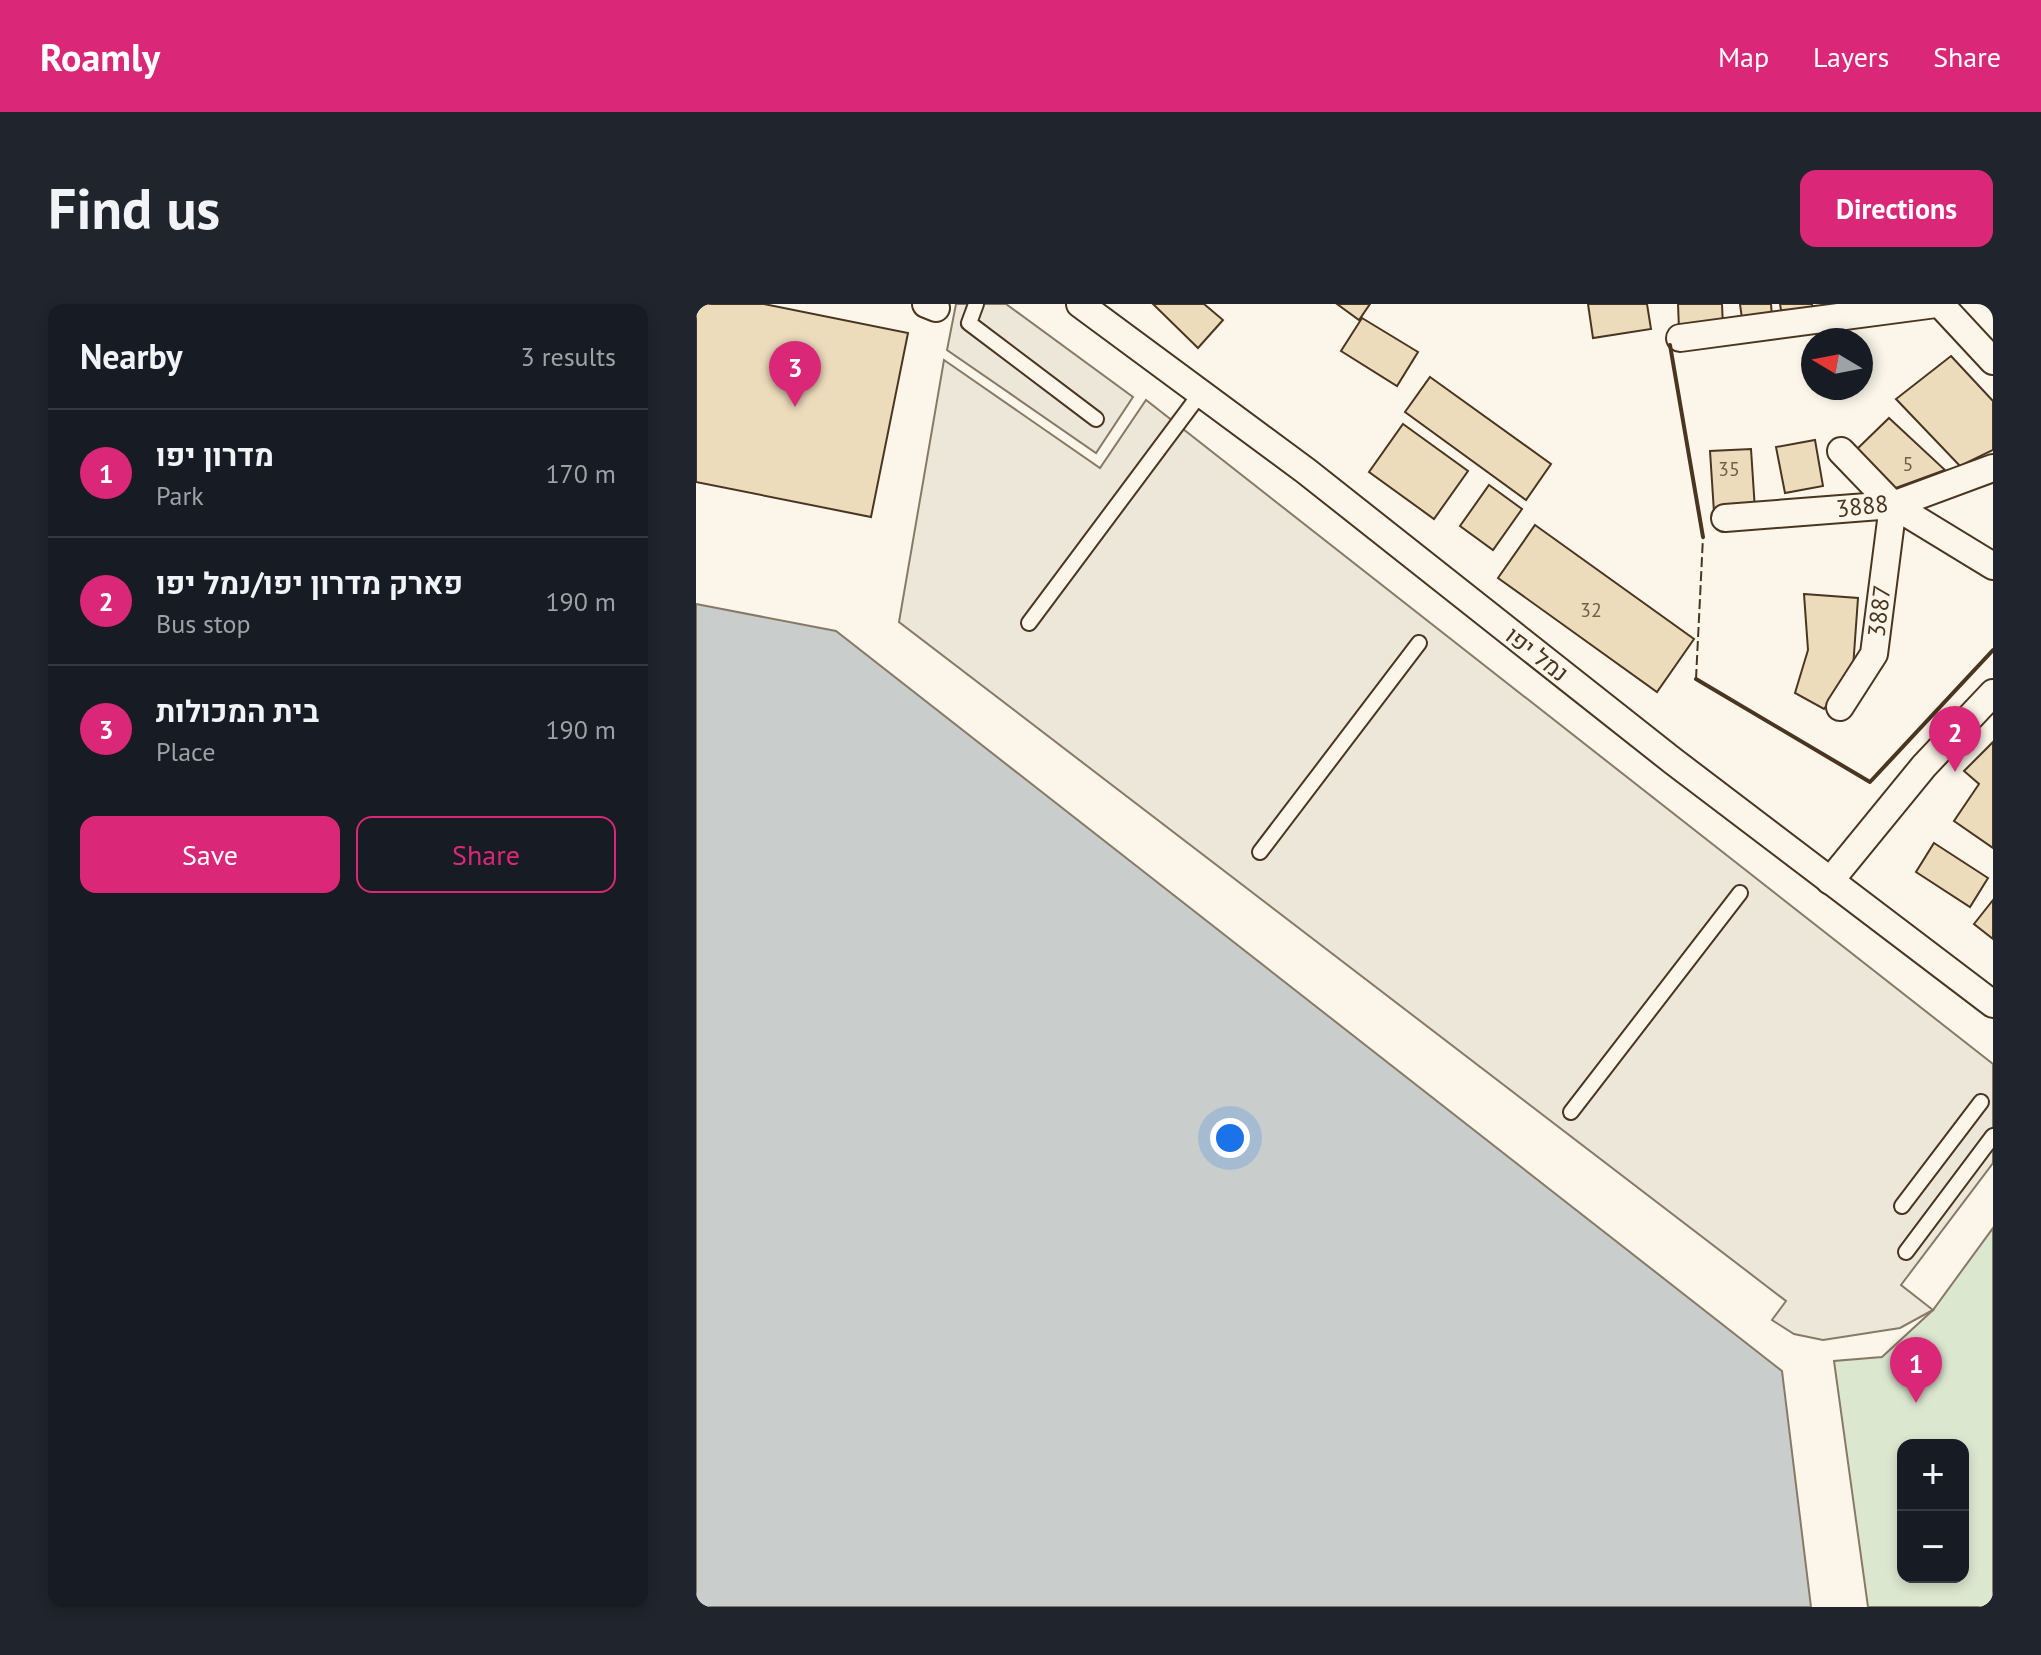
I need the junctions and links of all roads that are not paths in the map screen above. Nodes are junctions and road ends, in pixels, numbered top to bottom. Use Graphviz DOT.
graph roads {
  1 [pos="976,304"];
  2 [pos="1080,304"];
  3 [pos="1938,304"];
  4 [pos="1680,338"];
  5 [pos="1993,361"];
  6 [pos="1200,394"];
  7 [pos="1096,419"];
  8 [pos="1841,451"];
  9 [pos="1993,468"];
  10 [pos="1893,505"];
  11 [pos="1725,518"];
  12 [pos="1993,566"];
  13 [pos="1029,623"];
  14 [pos="1419,643"];
  15 [pos="1993,693"];
  16 [pos="1840,707"];
  17 [pos="1260,852"];
  18 [pos="1830,881"];
  19 [pos="1740,893"];
  20 [pos="1993,1004"];
  21 [pos="1981,1102"];
  22 [pos="1571,1112"];
  23 [pos="1993,1136"];
  24 [pos="1902,1206"];
  25 [pos="1906,1252"];
  1 -- 7 [label="lane"];
  2 -- 6 [label="street, נמל יפו"];
  3 -- 4 [label="street"];
  3 -- 5 [label="street"];
  6 -- 13 [label="lane"];
  6 -- 18 [label="street, נמל יפו"];
  8 -- 10 [label="street"];
  9 -- 10 [label="street, 3888"];
  10 -- 11 [label="street, 3888"];
  10 -- 12 [label="street"];
  10 -- 16 [label="street, 3887"];
  14 -- 17 [label="lane"];
  15 -- 18 [label="street"];
  18 -- 20 [label="street, נמל יפו"];
  19 -- 22 [label="lane"];
  21 -- 24 [label="lane"];
  23 -- 25 [label="lane"];
}
